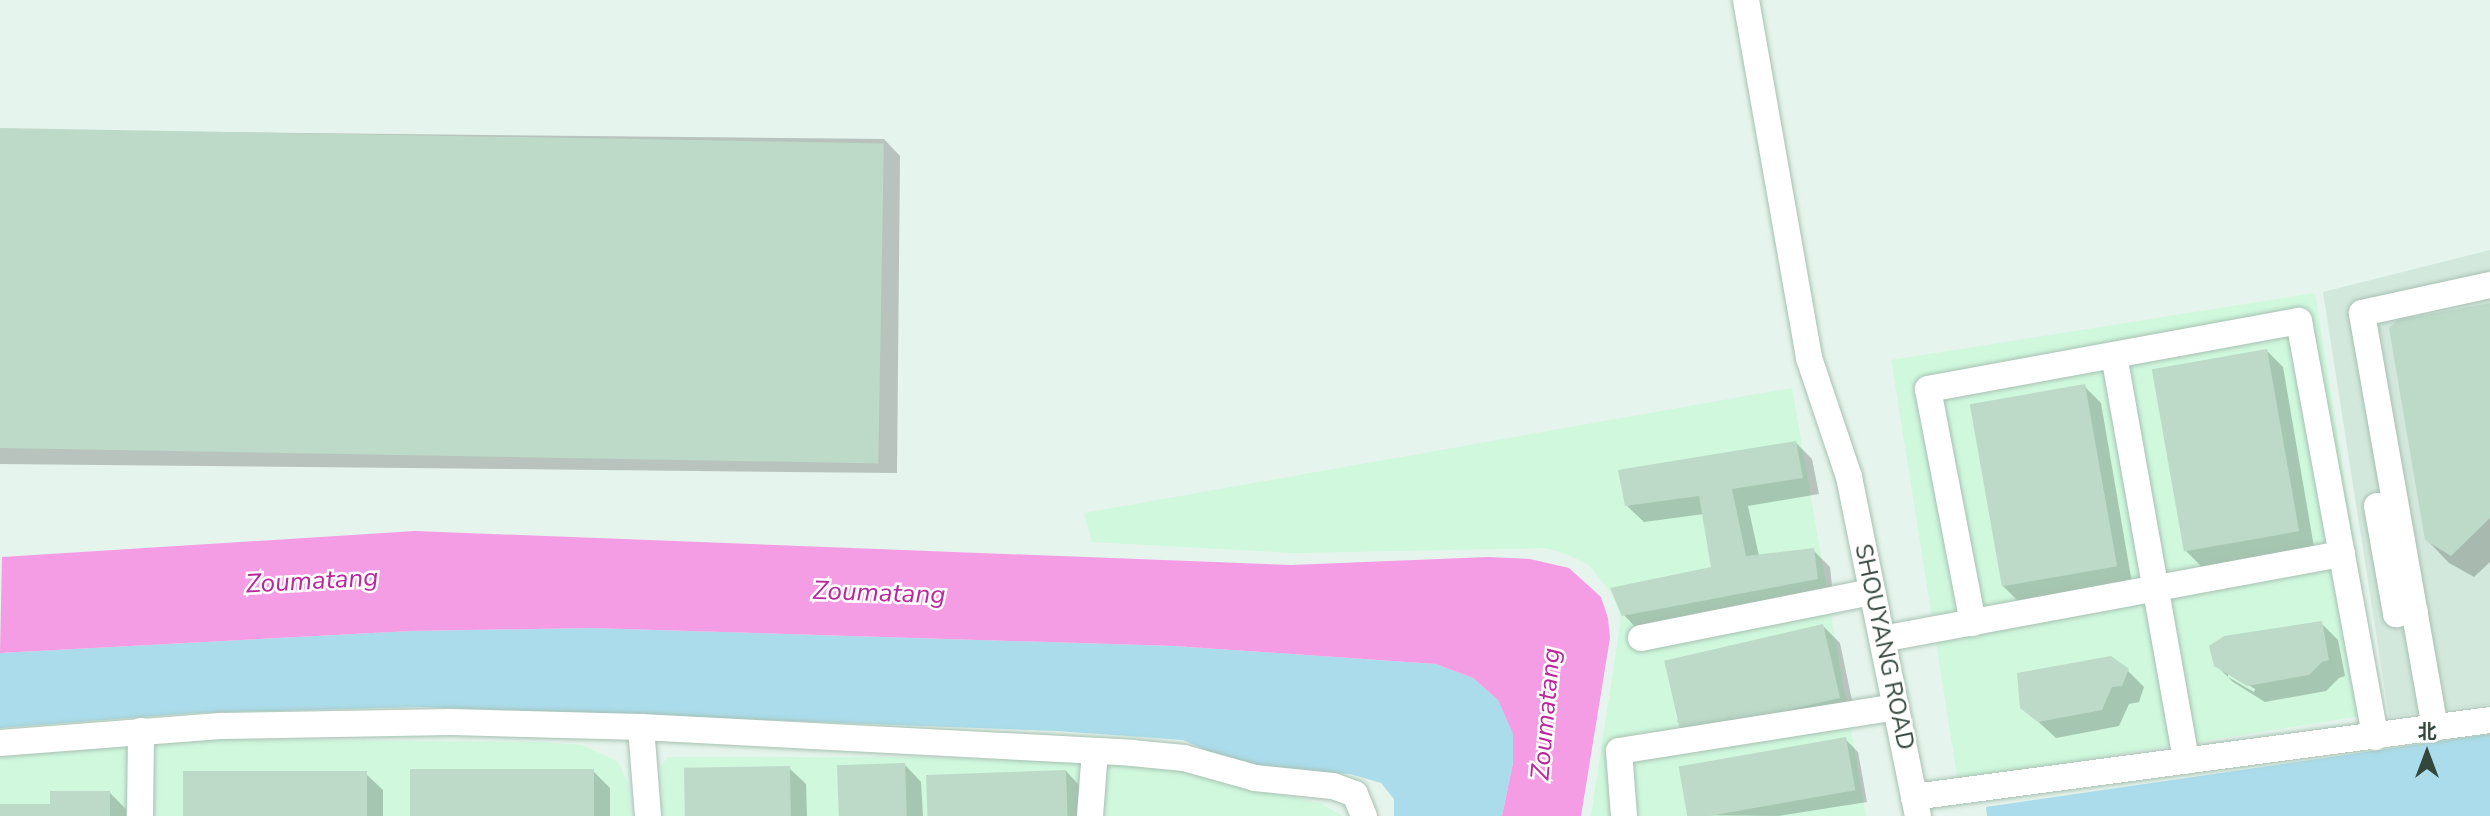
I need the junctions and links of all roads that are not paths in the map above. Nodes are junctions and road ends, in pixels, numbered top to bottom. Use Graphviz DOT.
graph roads {
  1 [pos="1746,0"];
  2 [pos="2490,285"];
  3 [pos="2114,355"];
  4 [pos="2377,506"];
  5 [pos="2342,554"];
  6 [pos="2156,589"];
  7 [pos="1872,592"];
  8 [pos="2415,611"];
  9 [pos="1973,623"];
  10 [pos="1641,638"];
  11 [pos="1882,639"];
  12 [pos="1896,707"];
  13 [pos="2490,720"];
  14 [pos="641,727"];
  15 [pos="2435,728"];
  16 [pos="141,731"];
  17 [pos="2375,737"];
  18 [pos="0,743"];
  19 [pos="1095,751"];
  20 [pos="2186,761"];
  21 [pos="1916,806"];
  22 [pos="140,816"];
  23 [pos="648,816"];
  24 [pos="1090,816"];
  25 [pos="1364,816"];
  26 [pos="1624,816"];
  1 -- 7 [label="street, SHOUYANG ROAD"];
  2 -- 8 [label="street"];
  3 -- 5 [label="street"];
  3 -- 6 [label="street"];
  3 -- 9 [label="street"];
  4 -- 8 [label="street"];
  5 -- 6 [label="street"];
  5 -- 17 [label="street"];
  6 -- 9 [label="street"];
  6 -- 20 [label="street"];
  7 -- 10 [label="street"];
  7 -- 11 [label="street, SHOUYANG ROAD"];
  8 -- 15 [label="street"];
  9 -- 11 [label="street"];
  11 -- 12 [label="street, SHOUYANG ROAD"];
  12 -- 21 [label="street, SHOUYANG ROAD"];
  12 -- 26 [label="street"];
  13 -- 15 [label="street"];
  14 -- 16 [label="street"];
  14 -- 19 [label="street"];
  14 -- 23 [label="street"];
  15 -- 17 [label="street"];
  16 -- 18 [label="street"];
  16 -- 22 [label="street"];
  17 -- 20 [label="street"];
  19 -- 24 [label="street"];
  19 -- 25 [label="street"];
  20 -- 21 [label="street"];
}
